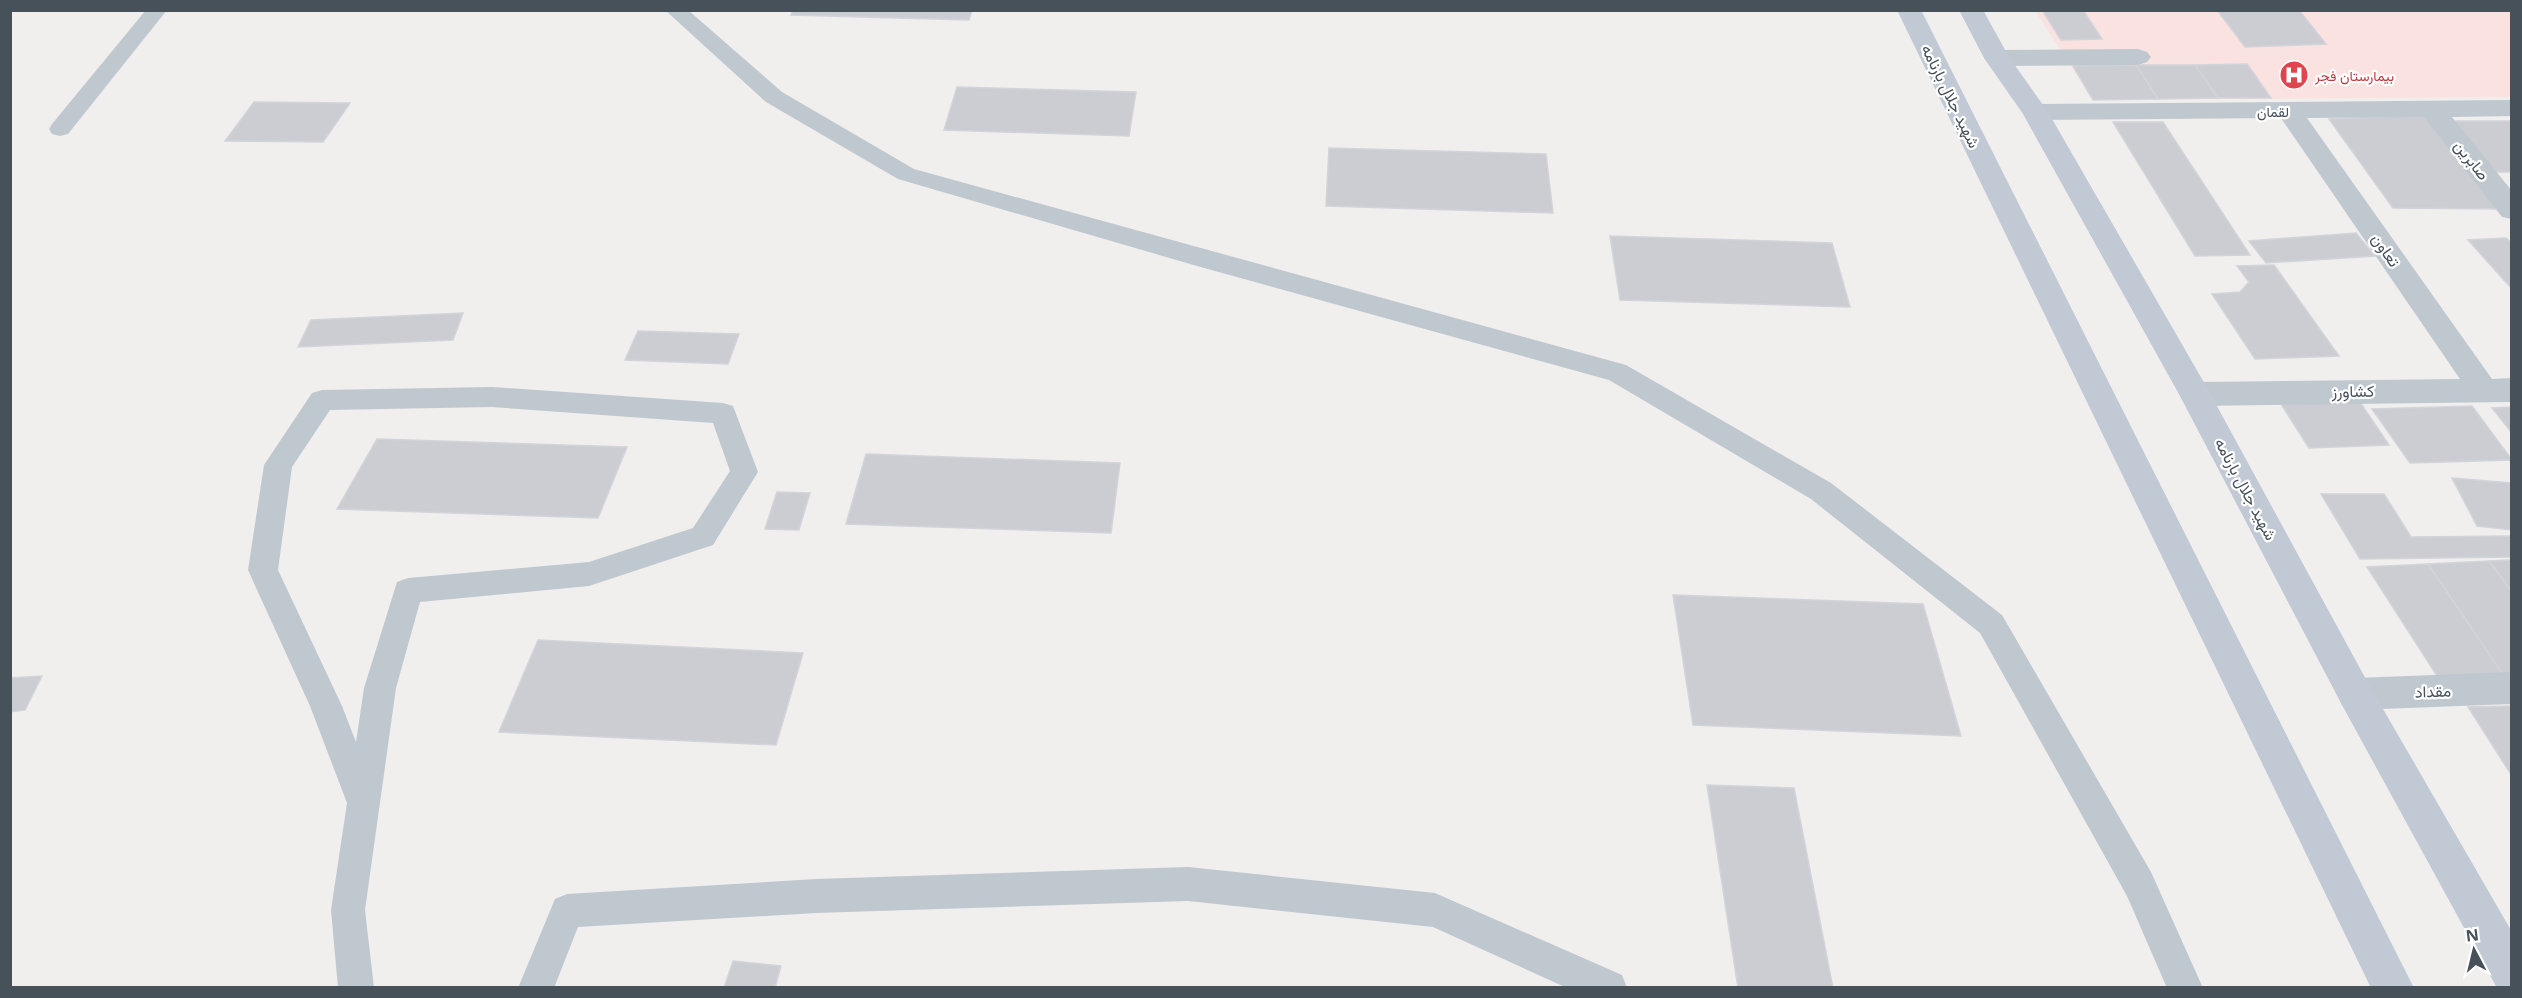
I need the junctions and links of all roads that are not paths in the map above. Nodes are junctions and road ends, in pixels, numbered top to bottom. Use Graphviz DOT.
graph roads {
  1 [pos="157,10"];
  2 [pos="675,10"];
  3 [pos="1909,10"];
  4 [pos="1971,10"];
  5 [pos="2138,57"];
  6 [pos="1997,58"];
  7 [pos="2511,108"];
  8 [pos="2432,109"];
  9 [pos="2289,111"];
  10 [pos="2035,112"];
  11 [pos="60,129"];
  12 [pos="2511,210"];
  13 [pos="2497,390"];
  14 [pos="2195,394"];
  15 [pos="2511,688"];
  16 [pos="2355,694"];
  17 [pos="363,802"];
  18 [pos="2511,973"];
  19 [pos="356,987"];
  20 [pos="536,987"];
  21 [pos="1609,987"];
  22 [pos="2185,987"];
  23 [pos="2393,987"];
  1 -- 11 [label="lane"];
  2 -- 22 [label="lane"];
  3 -- 23 [label="street, شهید جلال بارنامه"];
  4 -- 6 [label="street, شهید جلال بارنامه"];
  5 -- 6 [label="street"];
  6 -- 10 [label="street, شهید جلال بارنامه"];
  7 -- 8 [label="street, لقمان"];
  8 -- 9 [label="street, لقمان"];
  8 -- 12 [label="street, صابرین"];
  9 -- 10 [label="street, لقمان"];
  9 -- 13 [label="street, تعاون"];
  10 -- 14 [label="street, شهید جلال بارنامه"];
  13 -- 14 [label="street, کشاورز"];
  14 -- 16 [label="street, شهید جلال بارنامه"];
  15 -- 16 [label="street, مقداد"];
  16 -- 18 [label="street, شهید جلال بارنامه"];
  17 -- 17 [label="lane"];
  17 -- 19 [label="lane"];
  20 -- 21 [label="lane"];
}
